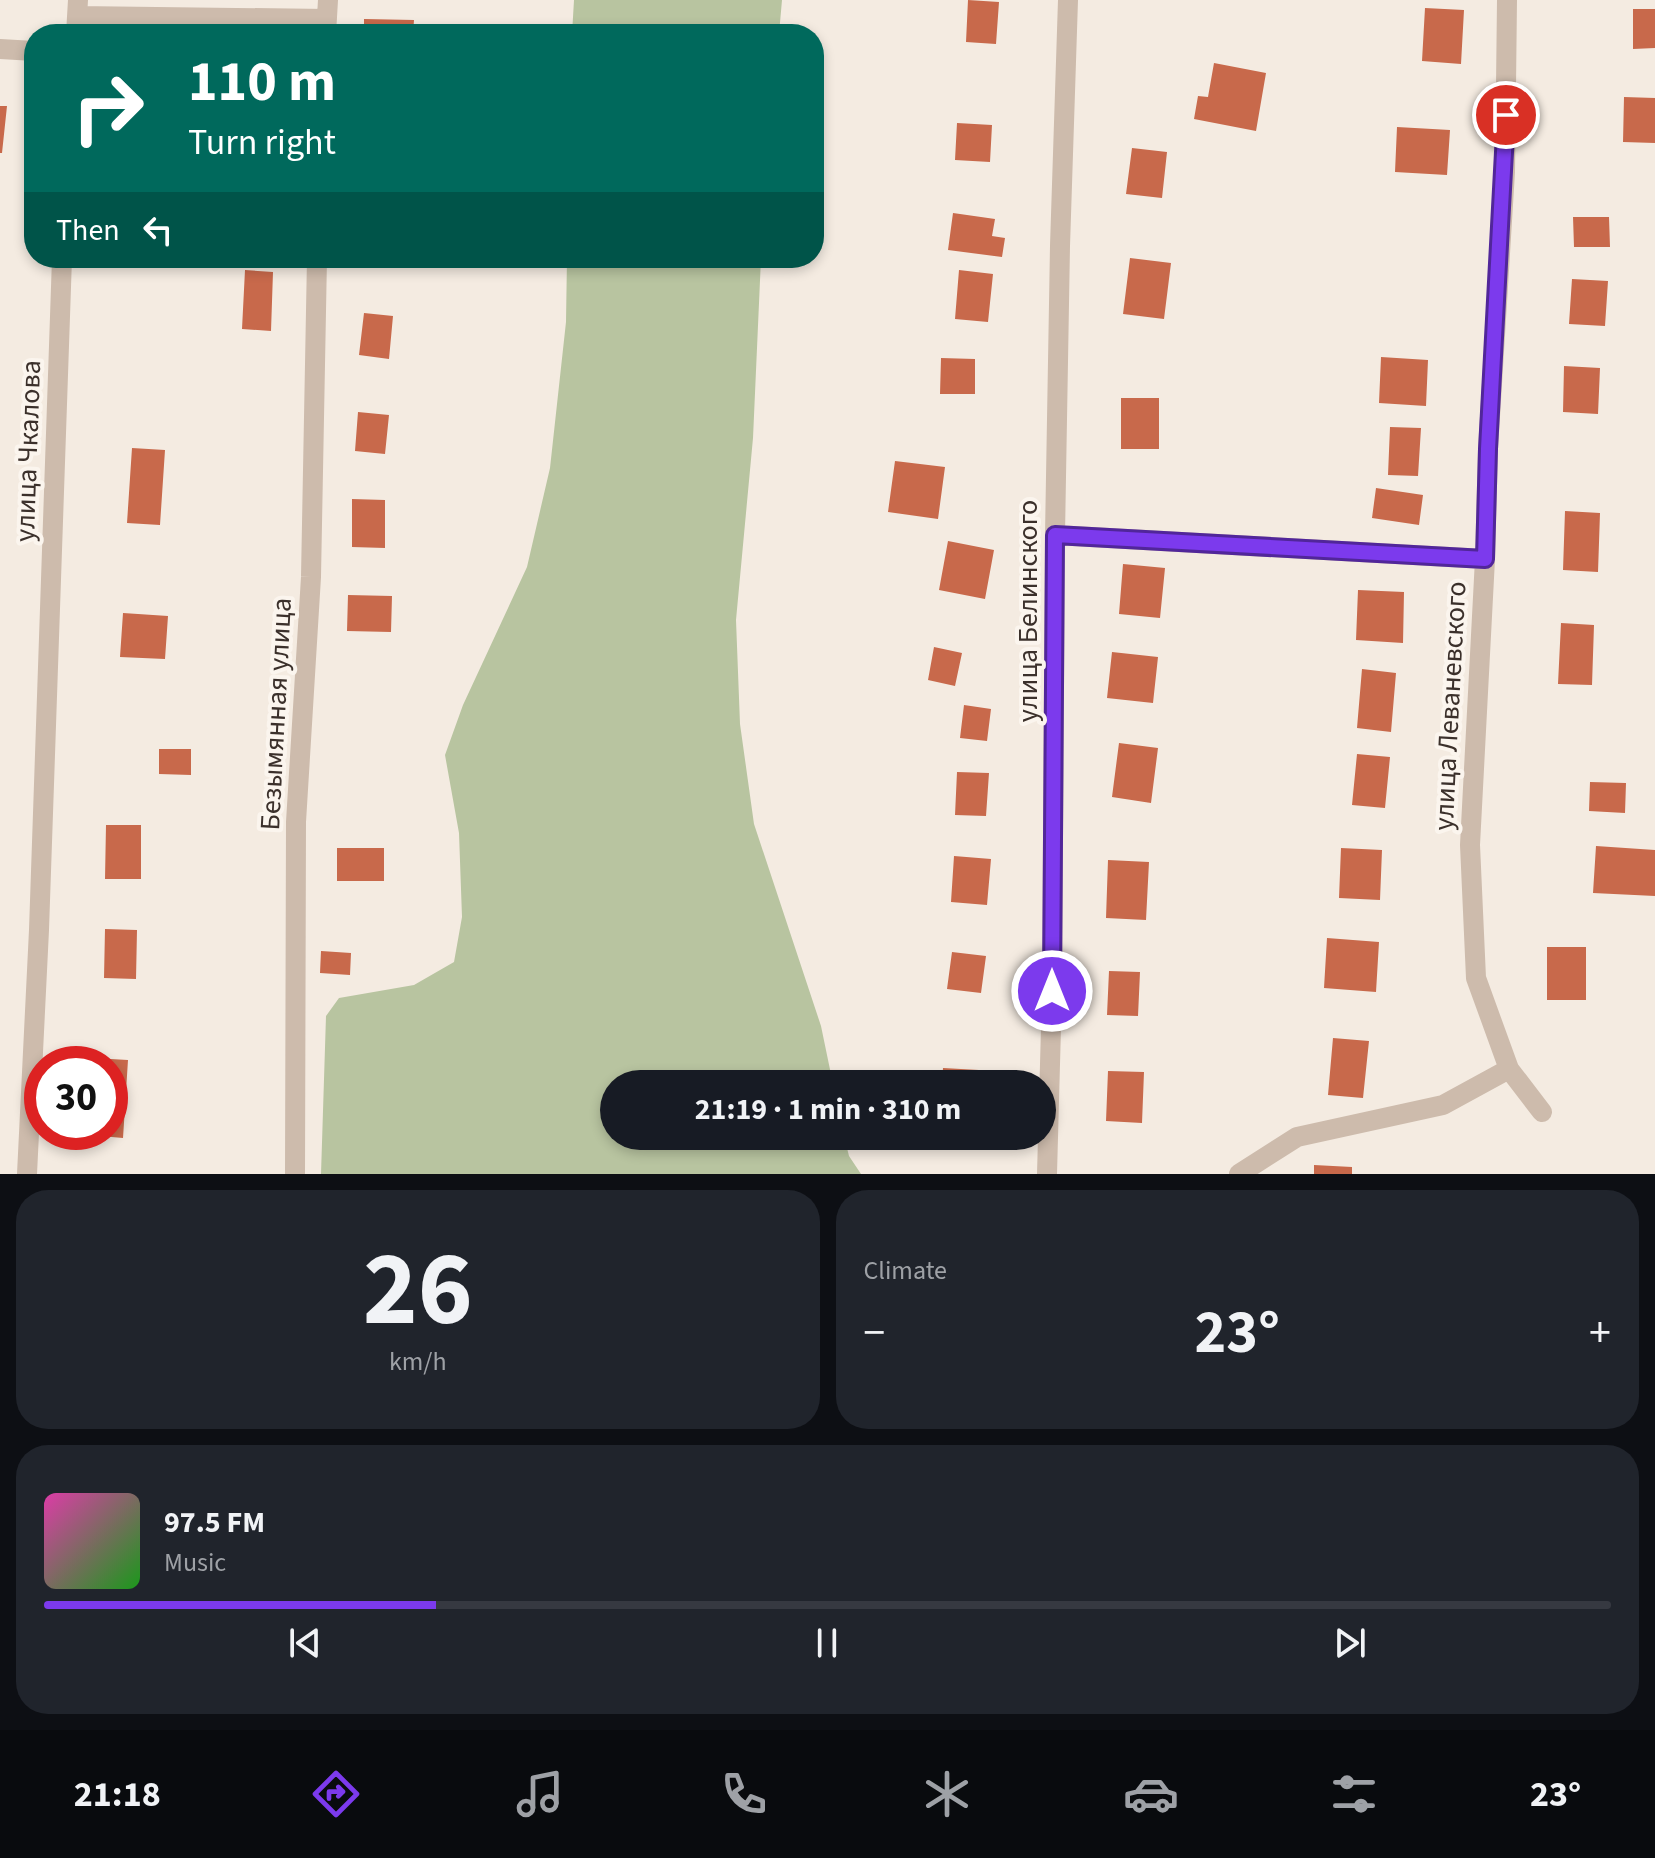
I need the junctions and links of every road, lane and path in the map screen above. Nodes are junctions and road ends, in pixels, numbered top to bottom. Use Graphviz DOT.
graph roads {
  1 [pos="1068,0"];
  2 [pos="1507,0"];
  3 [pos="77,17"];
  4 [pos="327,18"];
  5 [pos="0,49"];
  6 [pos="24,50"];
  7 [pos="62,268"];
  8 [pos="317,268"];
  9 [pos="1055,535"];
  10 [pos="1485,559"];
  11 [pos="1509,1069"];
  12 [pos="1542,1112"];
  13 [pos="27,1174"];
  14 [pos="295,1174"];
  15 [pos="1047,1174"];
  16 [pos="1239,1174"];
  1 -- 9 [label="street, улица Белинского"];
  2 -- 10 [label="street, улица Леваневского"];
  3 -- 4 [label="street"];
  5 -- 6 [label="street"];
  7 -- 13 [label="street, улица Чкалова"];
  8 -- 14 [label="street, Безымянная улица"];
  9 -- 10 [label="street"];
  9 -- 15 [label="street, улица Белинского"];
  10 -- 11 [label="street, улица Леваневского"];
  11 -- 12 [label="street, улица Леваневского"];
  11 -- 16 [label="street"];
}
